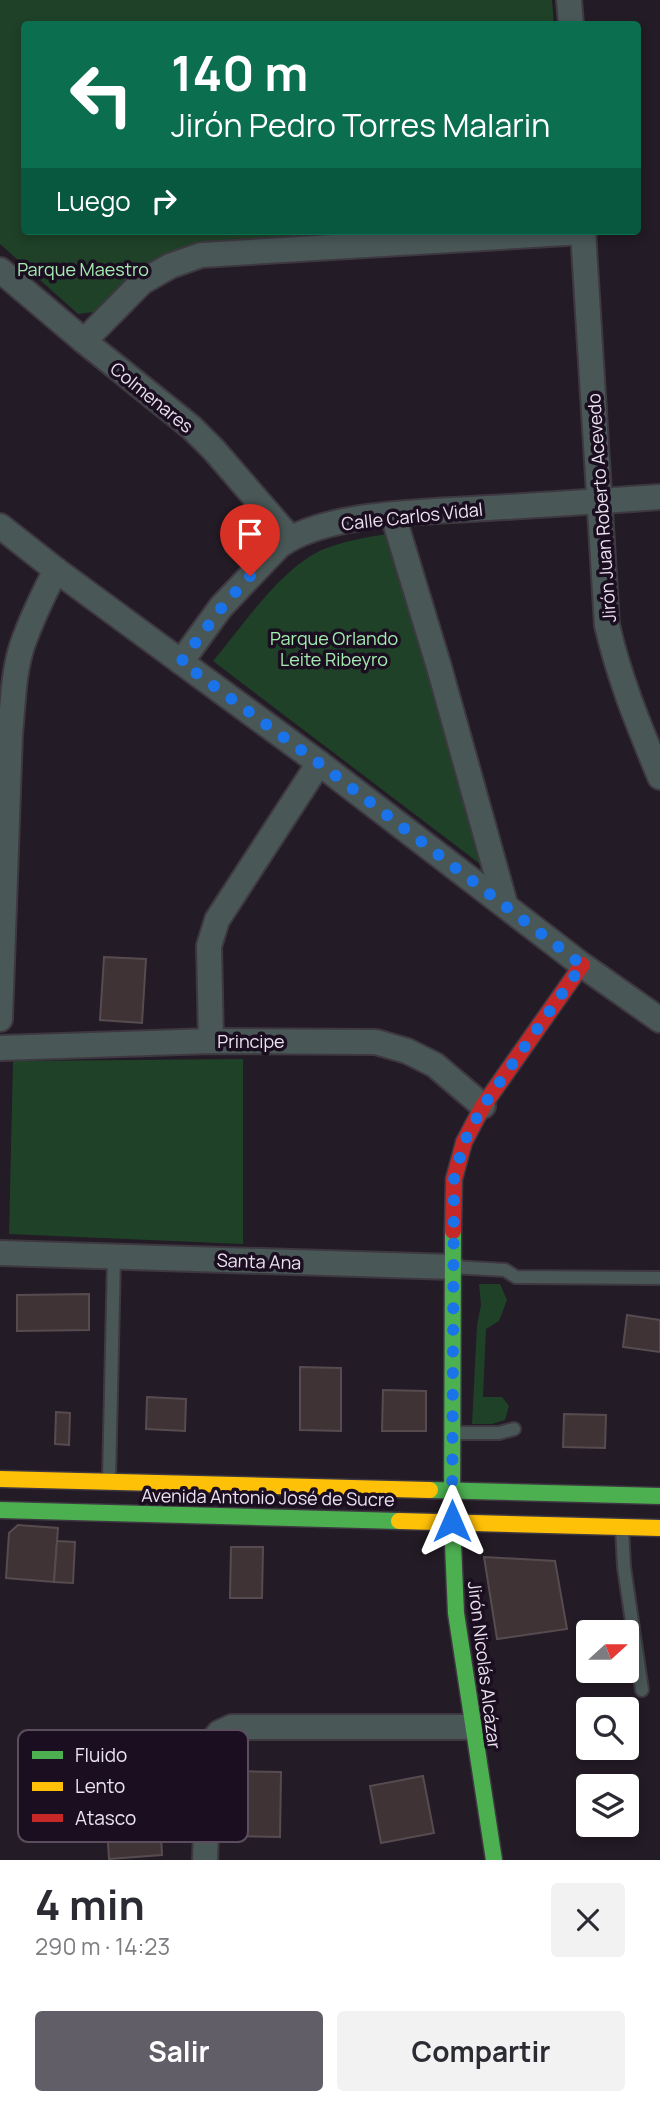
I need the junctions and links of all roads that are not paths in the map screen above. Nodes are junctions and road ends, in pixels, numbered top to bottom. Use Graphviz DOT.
graph roads {
  1 [pos="569,0"];
  2 [pos="571,21"];
  3 [pos="534,235"];
  4 [pos="584,235"];
  5 [pos="0,270"];
  6 [pos="84,341"];
  7 [pos="660,497"];
  8 [pos="601,501"];
  9 [pos="393,515"];
  10 [pos="0,526"];
  11 [pos="290,538"];
  12 [pos="56,570"];
  13 [pos="181,662"];
  14 [pos="319,763"];
  15 [pos="660,776"];
  16 [pos="505,904"];
  17 [pos="582,965"];
  18 [pos="0,1019"];
  19 [pos="660,1020"];
  20 [pos="211,1041"];
  21 [pos="0,1048"];
  22 [pos="483,1106"];
  23 [pos="0,1253"];
  24 [pos="114,1257"];
  25 [pos="452,1267"];
  26 [pos="660,1278"];
  27 [pos="514,1429"];
  28 [pos="452,1434"];
  29 [pos="0,1479"];
  30 [pos="110,1482"];
  31 [pos="452,1490"];
  32 [pos="660,1496"];
  33 [pos="0,1510"];
  34 [pos="452,1521"];
  35 [pos="622,1528"];
  36 [pos="660,1528"];
  37 [pos="642,1690"];
  38 [pos="472,1727"];
  39 [pos="226,1730"];
  40 [pos="206,1842"];
  41 [pos="205,1860"];
  42 [pos="494,1860"];
  1 -- 2 [label="street"];
  3 -- 6 [label="street"];
  4 -- 8 [label="street, Jirón Juan Roberto Acevedo"];
  5 -- 6 [label="street, Colmenares"];
  6 -- 11 [label="street, Colmenares"];
  7 -- 8 [label="street, Calle Carlos Vidal"];
  8 -- 9 [label="street, Calle Carlos Vidal"];
  8 -- 15 [label="street, Jirón Juan Roberto Acevedo"];
  9 -- 11 [label="street, Calle Carlos Vidal"];
  9 -- 16 [label="street"];
  10 -- 12 [label="street"];
  11 -- 13 [label="street, Calle Carlos Vidal"];
  12 -- 13 [label="street"];
  12 -- 18 [label="street"];
  13 -- 14 [label="street"];
  14 -- 16 [label="street"];
  14 -- 20 [label="street"];
  16 -- 17 [label="street"];
  17 -- 19 [label="street"];
  17 -- 22 [label="main road, Jirón Nicolás Alcázar"];
  20 -- 21 [label="street, Principe"];
  20 -- 22 [label="street, Principe"];
  22 -- 25 [label="main road, Jirón Nicolás Alcázar"];
  23 -- 24 [label="street, Santa Ana"];
  24 -- 25 [label="street, Santa Ana"];
  24 -- 30 [label="lane"];
  25 -- 26 [label="lane, Santa Ana"];
  25 -- 28 [label="main road, Jirón Nicolás Alcázar"];
  27 -- 28 [label="lane"];
  28 -- 31 [label="main road, Jirón Nicolás Alcázar"];
  29 -- 30 [label="main road, Avenida Antonio José de Sucre"];
  30 -- 31 [label="main road, Avenida Antonio José de Sucre"];
  31 -- 32 [label="main road, Avenida Antonio José de Sucre"];
  31 -- 34 [label="main road, Jirón Nicolás Alcázar"];
  33 -- 34 [label="main road, Avenida Antonio José de Sucre"];
  34 -- 35 [label="main road, Avenida Antonio José de Sucre"];
  34 -- 38 [label="main road, Jirón Nicolás Alcázar"];
  35 -- 36 [label="main road, Avenida Antonio José de Sucre"];
  35 -- 37 [label="lane"];
  38 -- 39 [label="street"];
  38 -- 42 [label="main road, Jirón Nicolás Alcázar"];
  40 -- 41 [label="street"];
}
